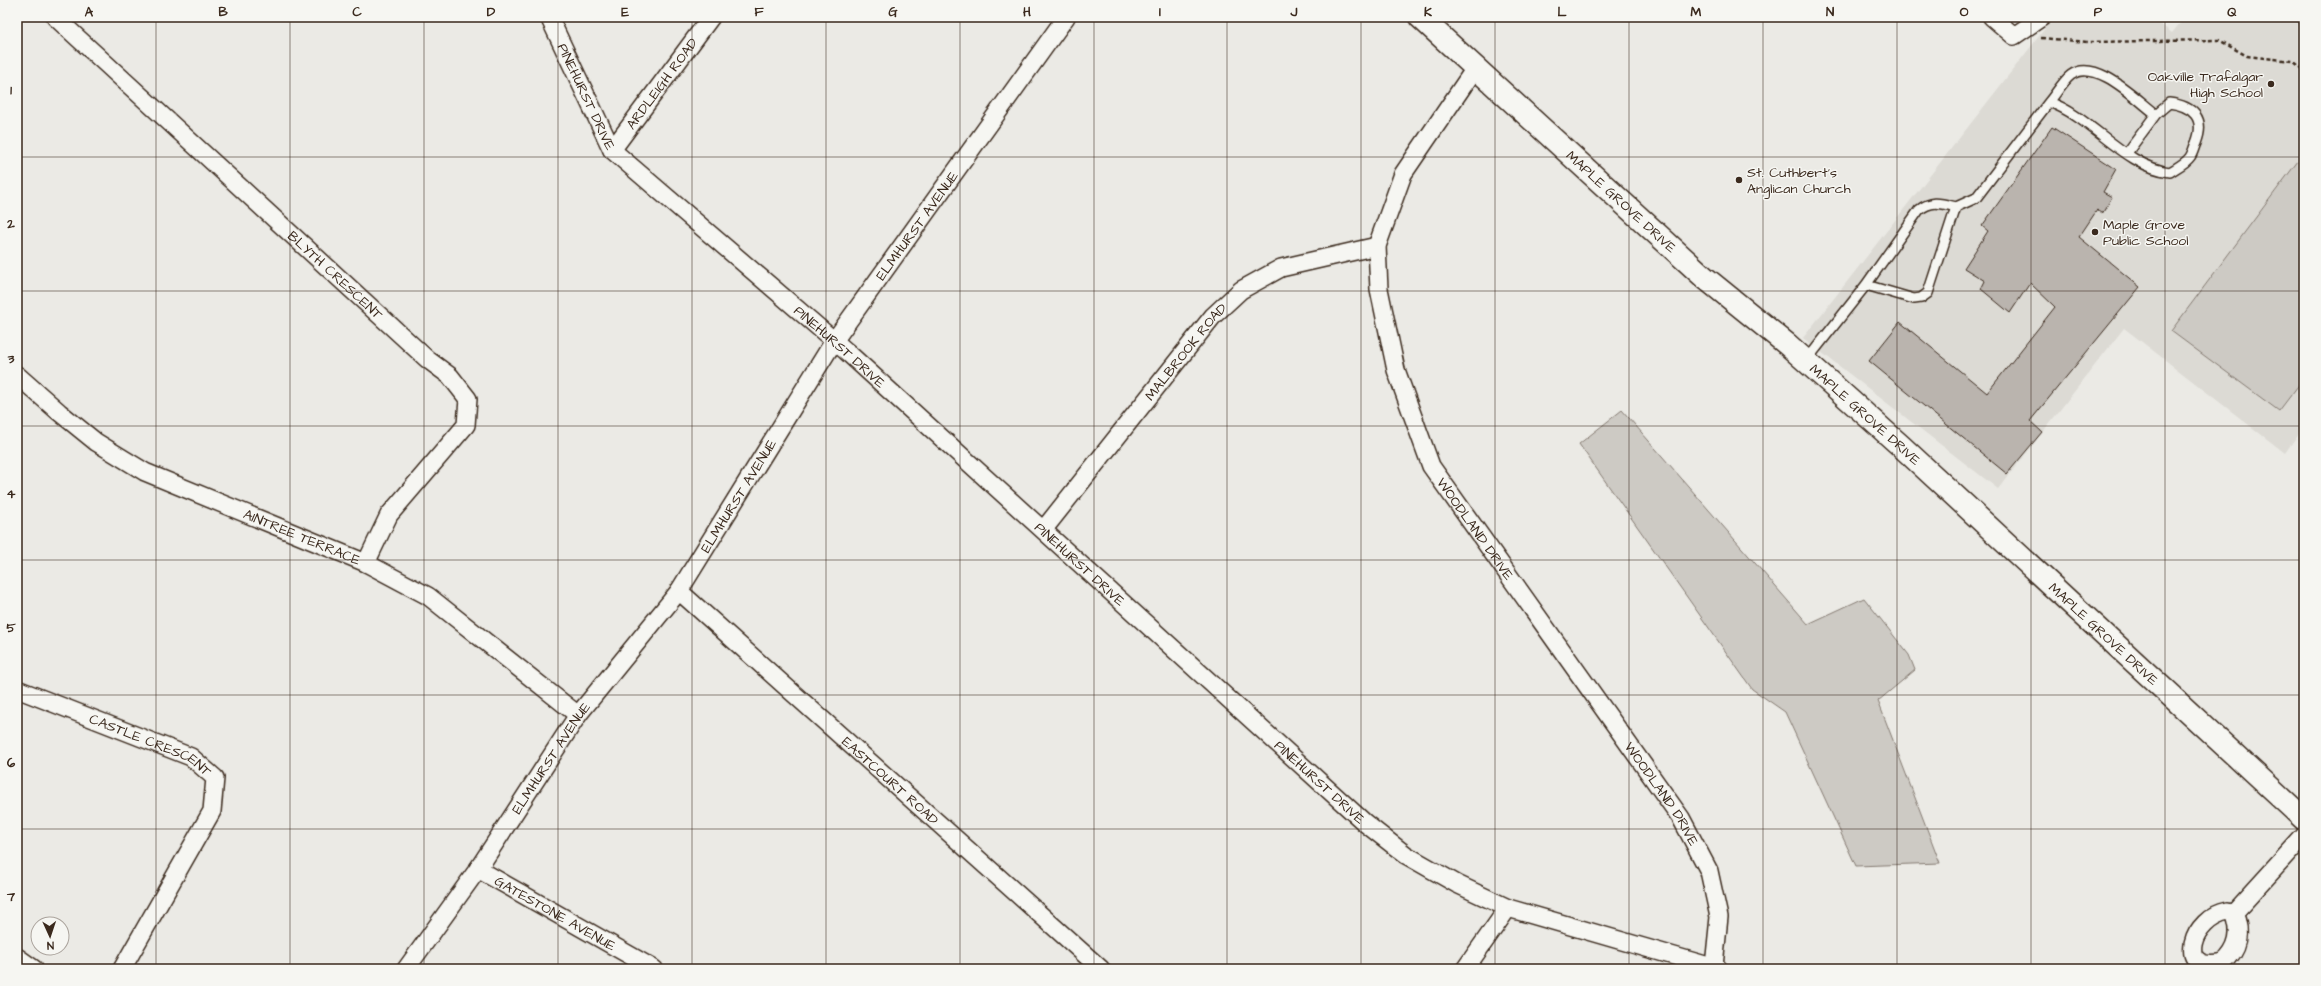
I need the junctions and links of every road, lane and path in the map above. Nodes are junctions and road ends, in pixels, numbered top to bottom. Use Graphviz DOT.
graph roads {
  1 [pos="56,17"];
  2 [pos="549,17"];
  3 [pos="711,17"];
  4 [pos="1066,17"];
  5 [pos="1420,17"];
  6 [pos="1992,17"];
  7 [pos="2042,17"];
  8 [pos="2014,36"];
  9 [pos="1476,67"];
  10 [pos="2304,70"];
  11 [pos="2049,102"];
  12 [pos="2156,114"];
  13 [pos="612,150"];
  14 [pos="2127,152"];
  15 [pos="1956,207"];
  16 [pos="1377,246"];
  17 [pos="1866,285"];
  18 [pos="834,341"];
  19 [pos="1806,361"];
  20 [pos="17,375"];
  21 [pos="1044,529"];
  22 [pos="366,563"];
  23 [pos="679,591"];
  24 [pos="17,689"];
  25 [pos="578,715"];
  26 [pos="2304,819"];
  27 [pos="2304,836"];
  28 [pos="478,868"];
  29 [pos="1508,908"];
  30 [pos="2234,913"];
  31 [pos="17,956"];
  32 [pos="1716,968"];
  33 [pos="34,969"];
  34 [pos="122,969"];
  35 [pos="406,969"];
  36 [pos="654,969"];
  37 [pos="1101,969"];
  38 [pos="1465,969"];
  1 -- 22 [label="street, BLYTH CRESCENT"];
  2 -- 13 [label="street, PINEHURST DRIVE"];
  3 -- 13 [label="street, ARDLEIGH ROAD"];
  4 -- 18 [label="street, ELMHURST AVENUE"];
  5 -- 9 [label="street, MAPLE GROVE DRIVE"];
  6 -- 8 [label="street"];
  7 -- 8 [label="street"];
  8 -- 10 [label="path"];
  9 -- 16 [label="street, WOODLAND DRIVE"];
  9 -- 19 [label="street, MAPLE GROVE DRIVE"];
  11 -- 12 [label="lane"];
  11 -- 14 [label="lane"];
  11 -- 15 [label="lane"];
  12 -- 14 [label="lane"];
  12 -- 14 [label="lane"];
  13 -- 18 [label="street, PINEHURST DRIVE"];
  15 -- 17 [label="lane"];
  15 -- 17 [label="lane"];
  16 -- 21 [label="street, MALBROOK ROAD"];
  16 -- 32 [label="street, WOODLAND DRIVE"];
  17 -- 19 [label="lane"];
  18 -- 21 [label="street, PINEHURST DRIVE"];
  18 -- 23 [label="street, ELMHURST AVENUE"];
  19 -- 26 [label="street, MAPLE GROVE DRIVE"];
  20 -- 22 [label="street, AINTREE TERRACE"];
  21 -- 29 [label="street, PINEHURST DRIVE"];
  22 -- 25 [label="street, AINTREE TERRACE"];
  23 -- 25 [label="street, ELMHURST AVENUE"];
  23 -- 37 [label="street, EASTCOURT ROAD"];
  24 -- 34 [label="street, CASTLE CRESCENT"];
  25 -- 28 [label="street, ELMHURST AVENUE"];
  27 -- 30 [label="street"];
  28 -- 35 [label="street, ELMHURST AVENUE"];
  28 -- 36 [label="street, GATESTONE AVENUE"];
  29 -- 32 [label="street, PINEHURST DRIVE"];
  29 -- 38 [label="street"];
  31 -- 33 [label="street"];
}
